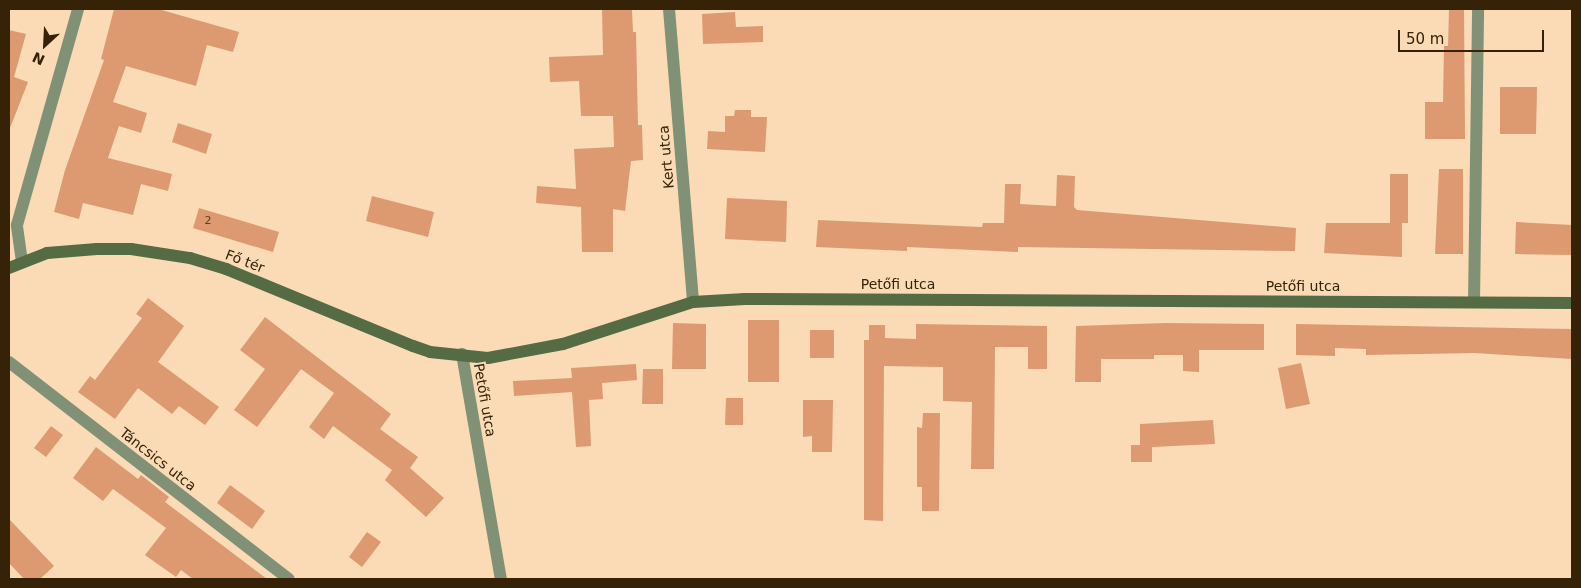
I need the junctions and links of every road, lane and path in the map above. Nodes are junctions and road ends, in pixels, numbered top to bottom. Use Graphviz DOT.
graph roads {
  1 [pos="78,9"];
  2 [pos="669,9"];
  3 [pos="1478,9"];
  4 [pos="22,262"];
  5 [pos="9,268"];
  6 [pos="693,302"];
  7 [pos="1474,302"];
  8 [pos="1572,303"];
  9 [pos="462,354"];
  10 [pos="9,362"];
  11 [pos="290,579"];
  12 [pos="501,579"];
  1 -- 4 [label="street"];
  2 -- 6 [label="street, Kert utca"];
  3 -- 7 [label="street"];
  4 -- 5 [label="main road, Fő tér"];
  4 -- 9 [label="main road, Fő tér"];
  6 -- 7 [label="main road, Petőfi utca"];
  6 -- 9 [label="main road, Petőfi utca"];
  7 -- 8 [label="main road, Petőfi utca"];
  9 -- 12 [label="street, Petőfi utca"];
  10 -- 11 [label="street, Táncsics utca"];
}
